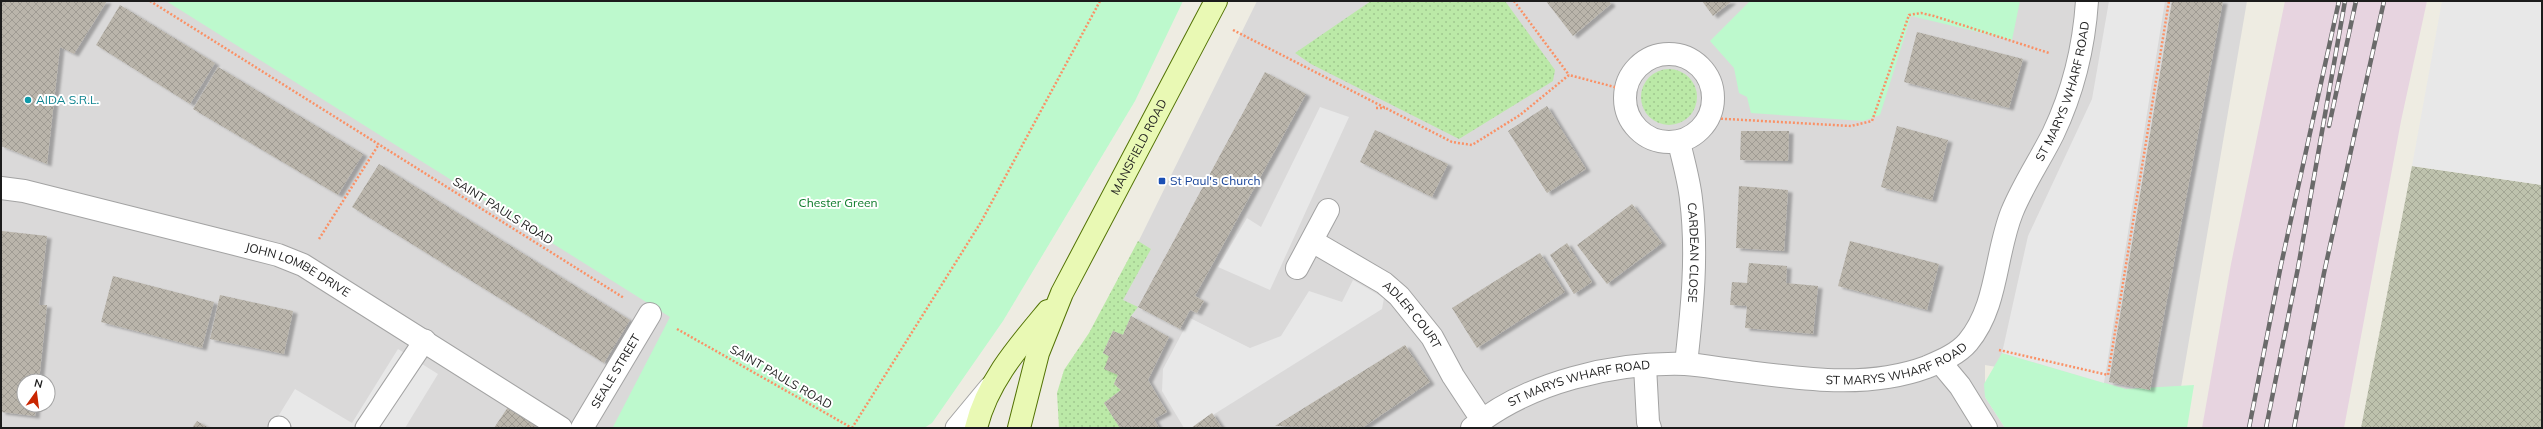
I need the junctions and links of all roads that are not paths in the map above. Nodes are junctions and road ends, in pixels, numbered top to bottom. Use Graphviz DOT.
graph roads {
  1 [pos="2087,1"];
  2 [pos="1212,9"];
  3 [pos="1679,142"];
  4 [pos="1,188"];
  5 [pos="1328,210"];
  6 [pos="1312,241"];
  7 [pos="1297,268"];
  8 [pos="1062,293"];
  9 [pos="650,314"];
  10 [pos="425,340"];
  11 [pos="1940,362"];
  12 [pos="1686,364"];
  13 [pos="1645,366"];
  14 [pos="994,383"];
  15 [pos="1477,424"];
  16 [pos="366,428"];
  17 [pos="561,428"];
  18 [pos="582,428"];
  19 [pos="956,428"];
  20 [pos="976,428"];
  21 [pos="1019,428"];
  22 [pos="1650,428"];
  23 [pos="1986,428"];
  1 -- 11 [label="street, ST MARYS WHARF ROAD"];
  2 -- 8 [label="street, MANSFIELD ROAD"];
  3 -- 3 [label="street"];
  3 -- 12 [label="street, CARDEAN CLOSE"];
  4 -- 10 [label="street, JOHN LOMBE DRIVE"];
  5 -- 6 [label="street"];
  6 -- 7 [label="street"];
  6 -- 15 [label="street, ADLER COURT"];
  8 -- 14 [label="street, MANSFIELD ROAD"];
  8 -- 21 [label="street, MANSFIELD ROAD"];
  9 -- 18 [label="street, SEALE STREET"];
  10 -- 16 [label="lane"];
  10 -- 17 [label="street, JOHN LOMBE DRIVE"];
  11 -- 12 [label="street, ST MARYS WHARF ROAD"];
  11 -- 23 [label="street"];
  12 -- 13 [label="street, ST MARYS WHARF ROAD"];
  13 -- 15 [label="street, ST MARYS WHARF ROAD"];
  13 -- 22 [label="street"];
  14 -- 19 [label="lane"];
  14 -- 20 [label="street, MANSFIELD ROAD"];
}
